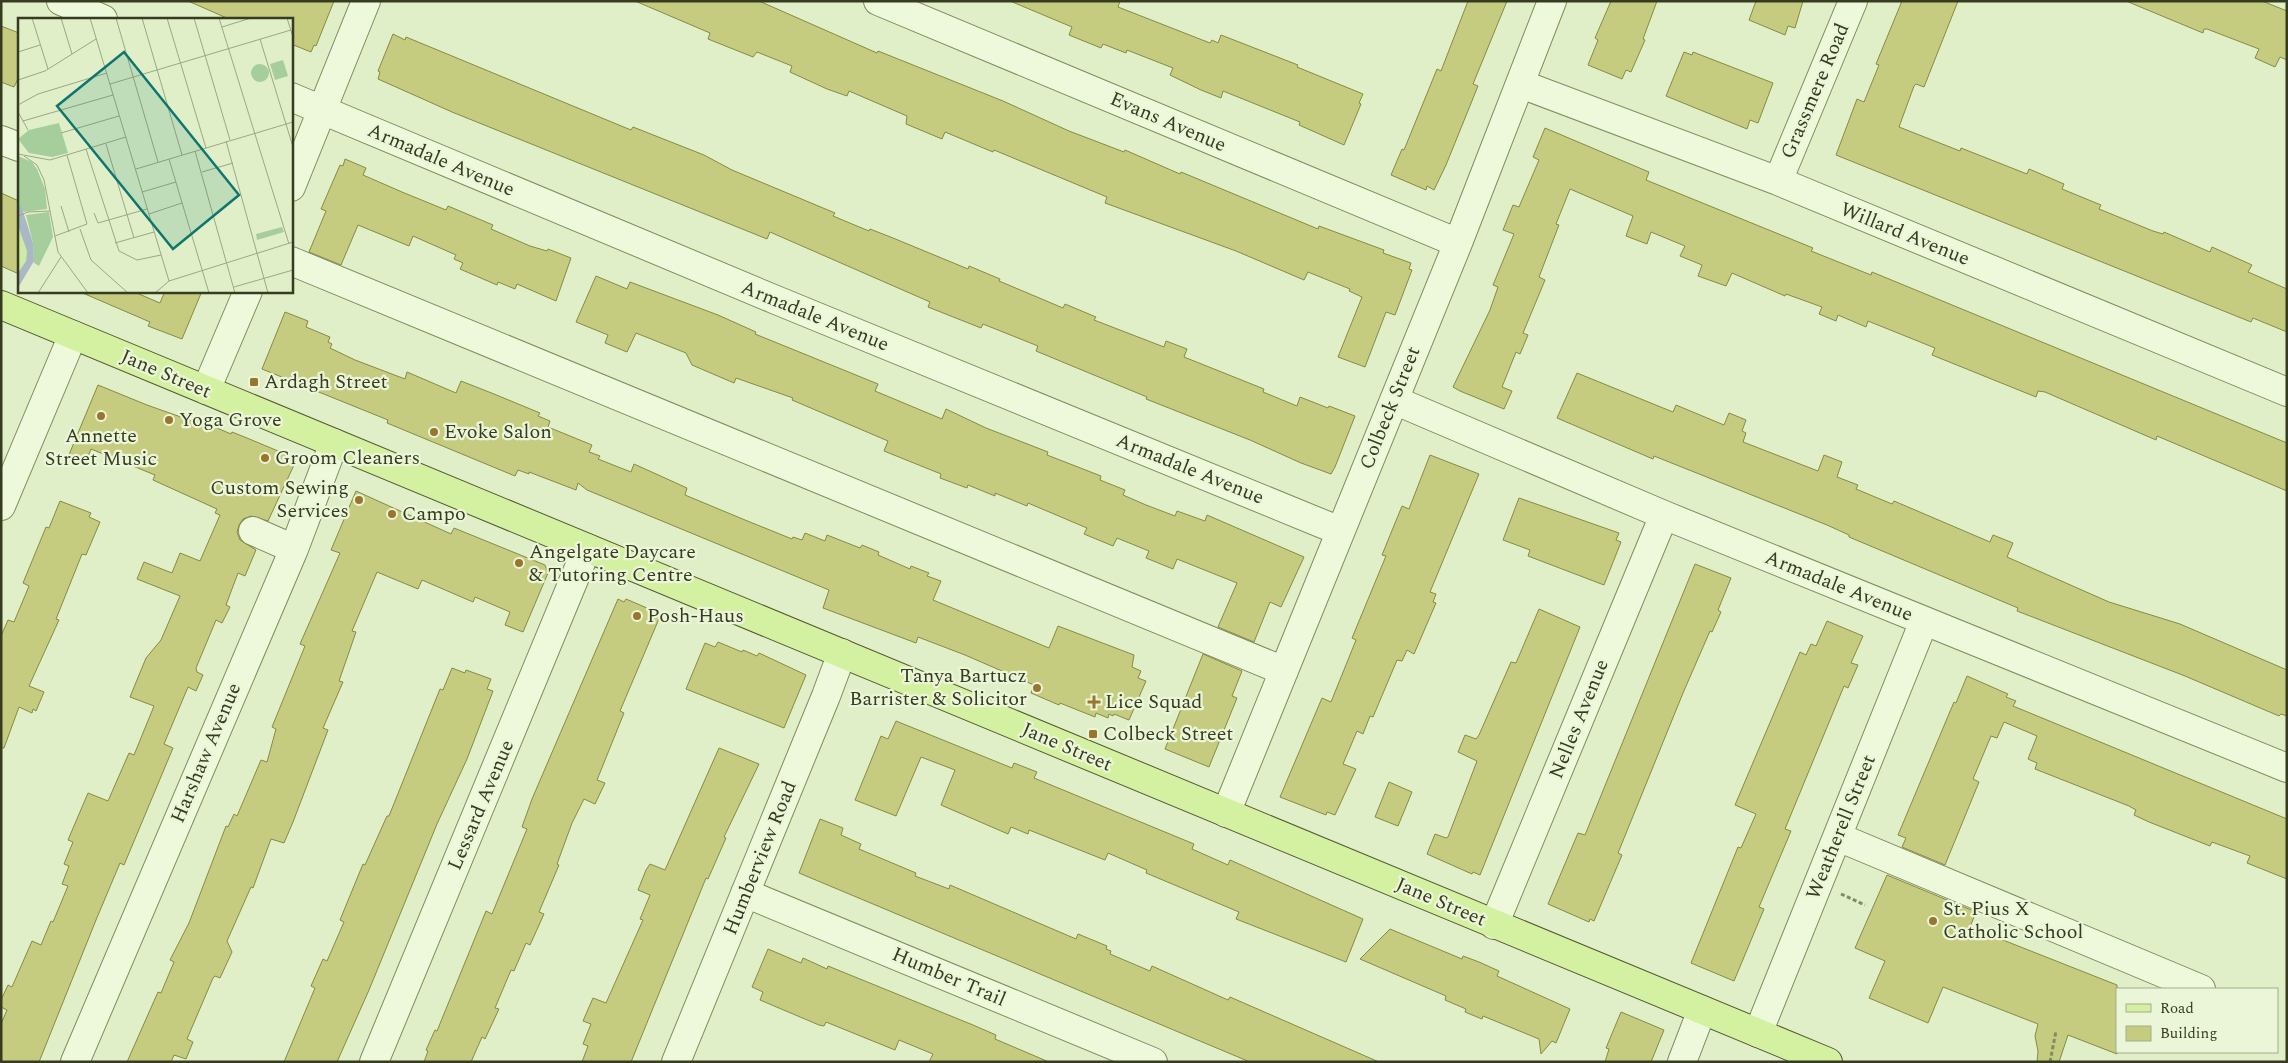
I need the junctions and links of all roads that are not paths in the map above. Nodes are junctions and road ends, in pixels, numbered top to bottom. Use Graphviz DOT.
graph roads {
  1 [pos="61,1"];
  2 [pos="366,1"];
  3 [pos="878,1"];
  4 [pos="1552,1"];
  5 [pos="1853,1"];
  6 [pos="101,18"];
  7 [pos="1521,84"];
  8 [pos="292,97"];
  9 [pos="322,111"];
  10 [pos="1,140"];
  11 [pos="18,147"];
  12 [pos="1778,182"];
  13 [pos="292,185"];
  14 [pos="1458,243"];
  15 [pos="292,261"];
  16 [pos="248,292"];
  17 [pos="1,305"];
  18 [pos="73,335"];
  19 [pos="206,390"];
  20 [pos="2287,392"];
  21 [pos="1394,400"];
  22 [pos="334,443"];
  23 [pos="1,506"];
  24 [pos="1664,515"];
  25 [pos="254,531"];
  26 [pos="1340,531"];
  27 [pos="586,548"];
  28 [pos="294,549"];
  29 [pos="1924,621"];
  30 [pos="842,653"];
  31 [pos="1284,671"];
  32 [pos="2287,768"];
  33 [pos="1226,814"];
  34 [pos="1838,838"];
  35 [pos="746,893"];
  36 [pos="1494,924"];
  37 [pos="2199,988"];
  38 [pos="1702,1010"];
  39 [pos="1758,1033"];
  40 [pos="75,1062"];
  41 [pos="374,1062"];
  42 [pos="676,1062"];
  43 [pos="1152,1062"];
  44 [pos="1682,1062"];
  45 [pos="1828,1062"];
  1 -- 6 [label="street"];
  2 -- 9 [label="street"];
  3 -- 14 [label="street, Evans Avenue"];
  4 -- 7 [label="street, Colbeck Street"];
  5 -- 12 [label="street, Grassmere Road"];
  7 -- 12 [label="street, Willard Avenue"];
  7 -- 14 [label="street, Colbeck Street"];
  8 -- 9 [label="street, Armadale Avenue"];
  9 -- 13 [label="street"];
  9 -- 26 [label="street, Armadale Avenue"];
  10 -- 11 [label="street"];
  12 -- 20 [label="street, Willard Avenue"];
  14 -- 21 [label="street, Colbeck Street"];
  15 -- 31 [label="street"];
  16 -- 19 [label="street"];
  17 -- 18 [label="main road, Jane Street"];
  18 -- 19 [label="main road, Jane Street"];
  18 -- 23 [label="street"];
  19 -- 22 [label="main road, Jane Street"];
  21 -- 24 [label="street, Armadale Avenue"];
  21 -- 26 [label="street, Colbeck Street"];
  22 -- 27 [label="main road, Jane Street"];
  22 -- 28 [label="street, Harshaw Avenue"];
  24 -- 29 [label="street, Armadale Avenue"];
  24 -- 36 [label="street, Nelles Avenue"];
  25 -- 28 [label="street"];
  26 -- 31 [label="street, Colbeck Street"];
  27 -- 30 [label="main road, Jane Street"];
  27 -- 41 [label="street, Lessard Avenue"];
  28 -- 40 [label="street, Harshaw Avenue"];
  29 -- 32 [label="street, Armadale Avenue"];
  29 -- 34 [label="street, Weatherell Street"];
  30 -- 33 [label="main road, Jane Street"];
  30 -- 35 [label="street, Humberview Road"];
  31 -- 33 [label="street, Colbeck Street"];
  33 -- 36 [label="main road, Jane Street"];
  34 -- 37 [label="street"];
  34 -- 39 [label="street, Weatherell Street"];
  35 -- 42 [label="street, Humberview Road"];
  35 -- 43 [label="street, Humber Trail"];
  36 -- 38 [label="main road, Jane Street"];
  38 -- 39 [label="main road, Jane Street"];
  38 -- 44 [label="street"];
  39 -- 45 [label="main road, Jane Street"];
}
